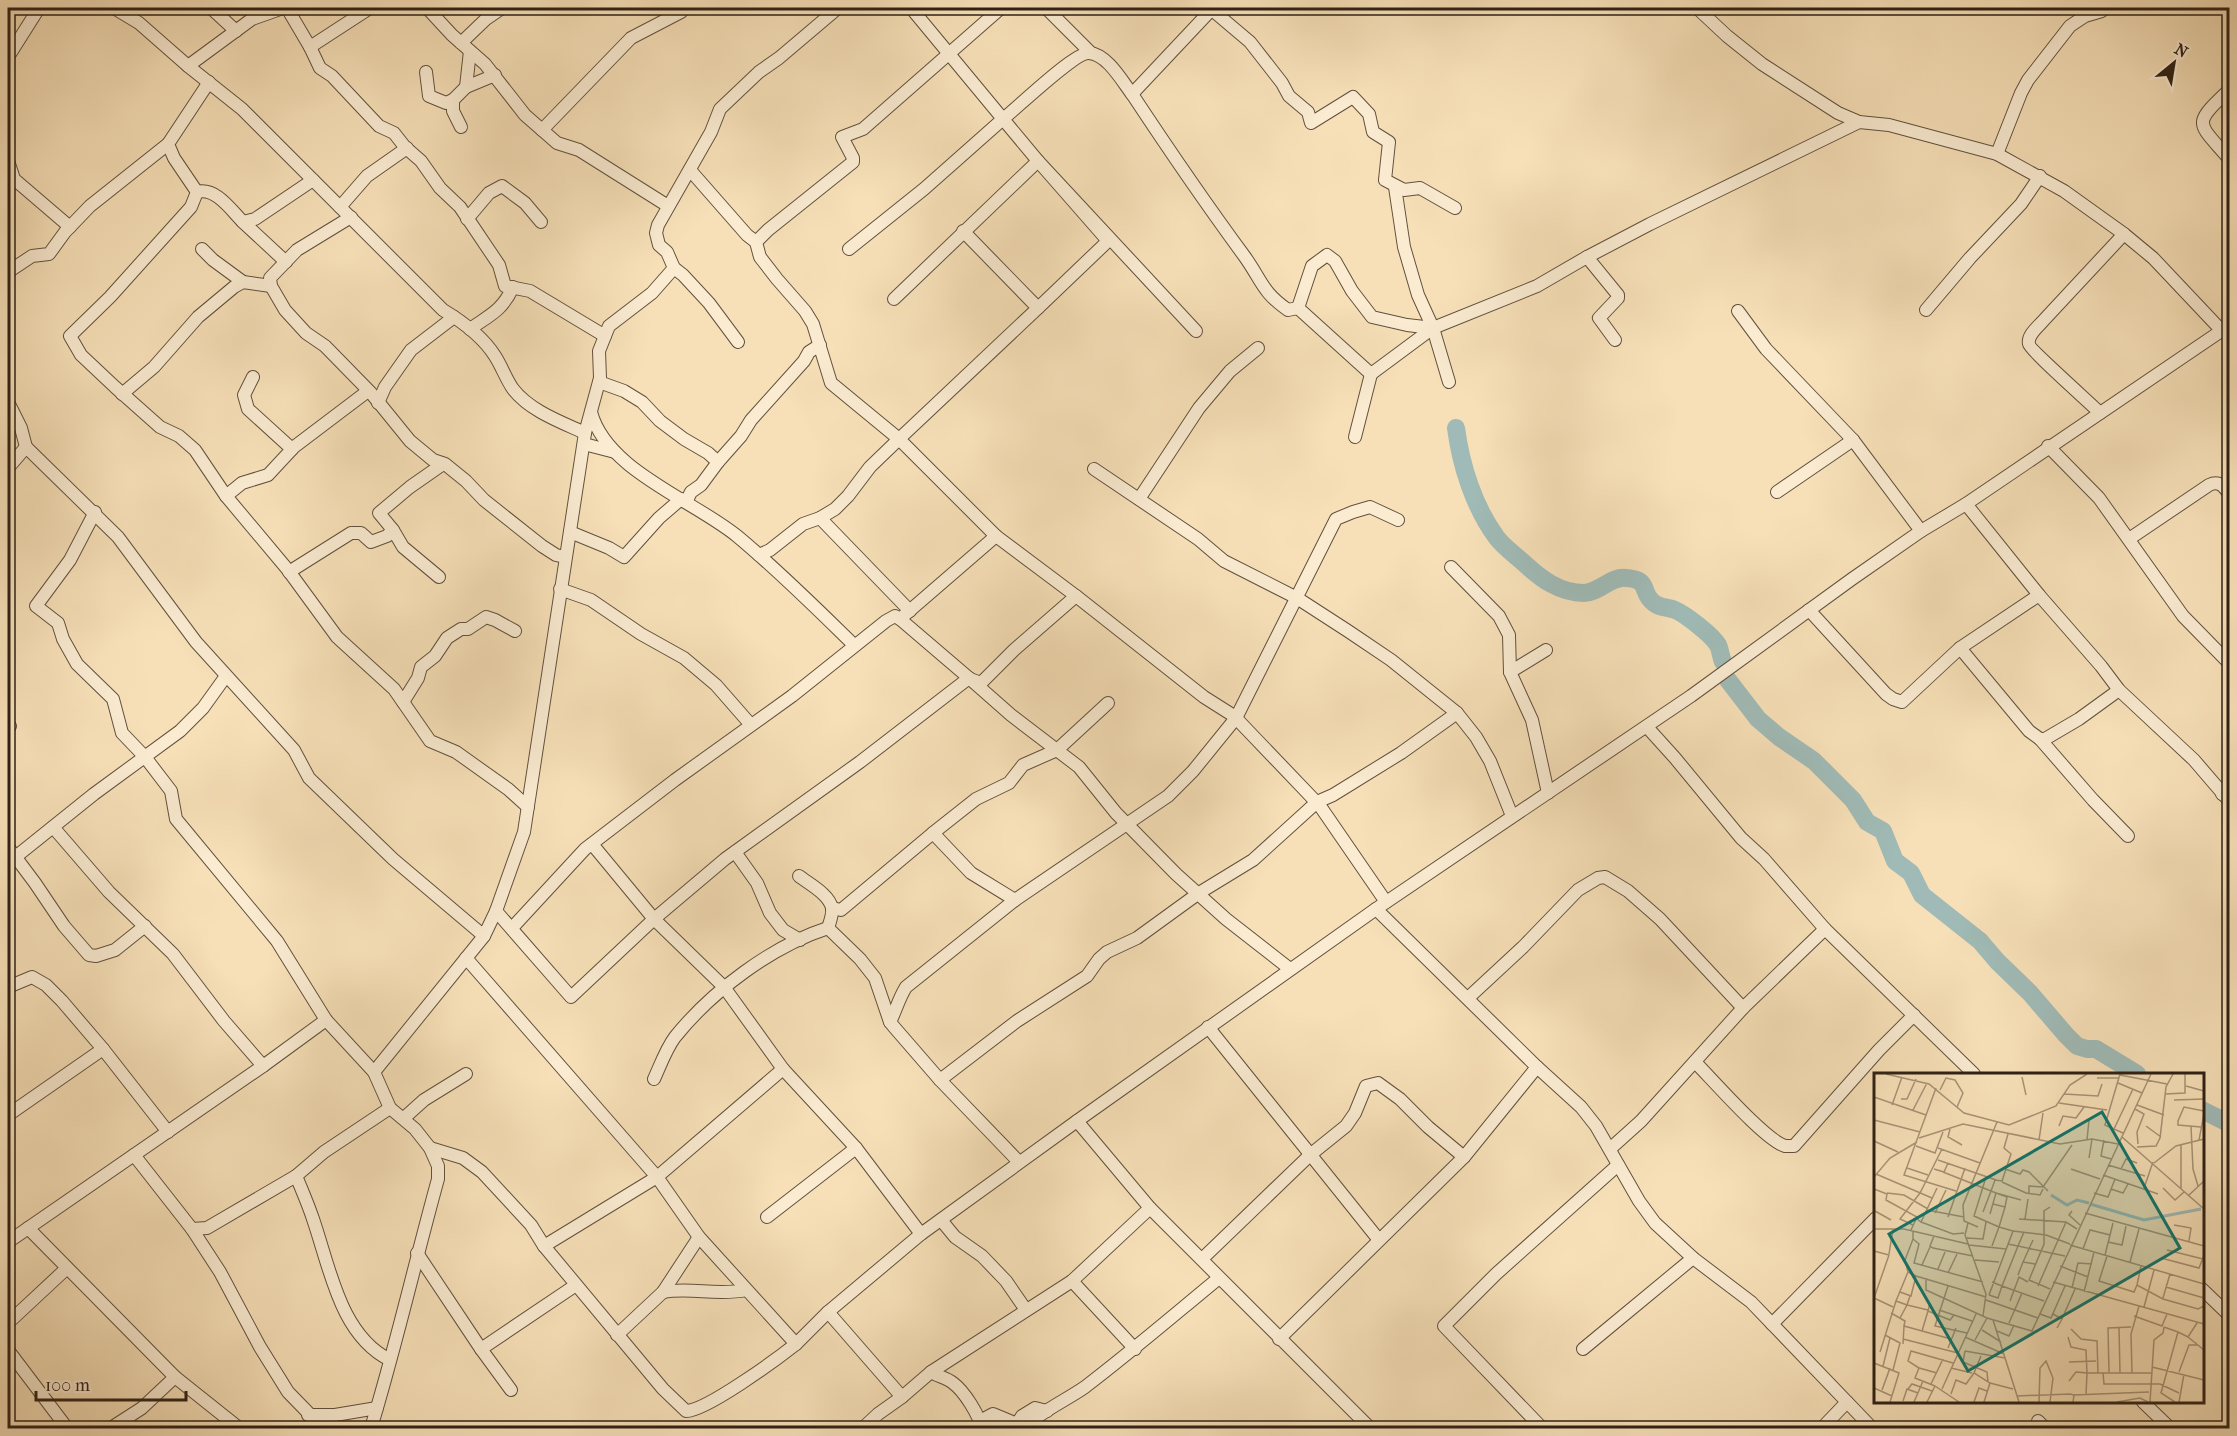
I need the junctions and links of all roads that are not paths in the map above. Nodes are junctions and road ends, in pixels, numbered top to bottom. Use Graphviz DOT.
graph roads {
  1 [pos="39,8"];
  2 [pos="114,8"];
  3 [pos="211,8"];
  4 [pos="285,8"];
  5 [pos="370,8"];
  6 [pos="427,8"];
  7 [pos="502,8"];
  8 [pos="685,8"];
  9 [pos="838,8"];
  10 [pos="910,8"];
  11 [pos="1001,8"];
  12 [pos="1046,8"];
  13 [pos="1212,8"];
  14 [pos="1697,8"];
  15 [pos="2102,11"];
  16 [pos="236,31"];
  17 [pos="310,47"];
  18 [pos="465,47"];
  19 [pos="1090,53"];
  20 [pos="949,55"];
  21 [pos="8,57"];
  22 [pos="188,66"];
  23 [pos="426,72"];
  24 [pos="495,75"];
  25 [pos="209,82"];
  26 [pos="466,87"];
  27 [pos="2229,89"];
  28 [pos="1132,94"];
  29 [pos="453,100"];
  30 [pos="1004,119"];
  31 [pos="1859,122"];
  32 [pos="460,127"];
  33 [pos="542,130"];
  34 [pos="168,144"];
  35 [pos="407,148"];
  36 [pos="1997,154"];
  37 [pos="2229,160"];
  38 [pos="8,161"];
  39 [pos="1038,161"];
  40 [pos="690,170"];
  41 [pos="2040,177"];
  42 [pos="313,180"];
  43 [pos="1395,187"];
  44 [pos="197,192"];
  45 [pos="668,206"];
  46 [pos="340,207"];
  47 [pos="1455,208"];
  48 [pos="351,217"];
  49 [pos="467,219"];
  50 [pos="243,222"];
  51 [pos="541,222"];
  52 [pos="70,227"];
  53 [pos="963,231"];
  54 [pos="2124,234"];
  55 [pos="756,242"];
  56 [pos="202,249"];
  57 [pos="849,249"];
  58 [pos="1587,257"];
  59 [pos="286,262"];
  60 [pos="674,268"];
  61 [pos="8,272"];
  62 [pos="243,282"];
  63 [pos="271,286"];
  64 [pos="513,287"];
  65 [pos="894,299"];
  66 [pos="1038,308"];
  67 [pos="1298,308"];
  68 [pos="1926,310"];
  69 [pos="1738,311"];
  70 [pos="454,317"];
  71 [pos="1433,328"];
  72 [pos="2226,328"];
  73 [pos="470,329"];
  74 [pos="1196,331"];
  75 [pos="605,336"];
  76 [pos="1615,340"];
  77 [pos="738,342"];
  78 [pos="820,345"];
  79 [pos="1258,348"];
  80 [pos="1371,374"];
  81 [pos="253,377"];
  82 [pos="599,382"];
  83 [pos="1449,382"];
  84 [pos="368,391"];
  85 [pos="123,394"];
  86 [pos="8,402"];
  87 [pos="378,403"];
  88 [pos="591,412"];
  89 [pos="2100,413"];
  90 [pos="1355,437"];
  91 [pos="584,438"];
  92 [pos="899,439"];
  93 [pos="1853,440"];
  94 [pos="2048,446"];
  95 [pos="26,447"];
  96 [pos="292,449"];
  97 [pos="615,452"];
  98 [pos="718,462"];
  99 [pos="443,464"];
  100 [pos="8,468"];
  101 [pos="1095,469"];
  102 [pos="1777,492"];
  103 [pos="2229,495"];
  104 [pos="226,496"];
  105 [pos="1139,499"];
  106 [pos="683,501"];
  107 [pos="1966,504"];
  108 [pos="95,512"];
  109 [pos="820,518"];
  110 [pos="1398,520"];
  111 [pos="393,530"];
  112 [pos="1921,531"];
  113 [pos="570,532"];
  114 [pos="996,536"];
  115 [pos="2129,539"];
  116 [pos="759,555"];
  117 [pos="565,557"];
  118 [pos="1451,567"];
  119 [pos="289,572"];
  120 [pos="439,577"];
  121 [pos="560,589"];
  122 [pos="2039,595"];
  123 [pos="1076,596"];
  124 [pos="1297,598"];
  125 [pos="1809,609"];
  126 [pos="910,611"];
  127 [pos="900,619"];
  128 [pos="515,631"];
  129 [pos="854,645"];
  130 [pos="1960,648"];
  131 [pos="1546,650"];
  132 [pos="2229,664"];
  133 [pos="1510,672"];
  134 [pos="226,676"];
  135 [pos="969,678"];
  136 [pos="2119,690"];
  137 [pos="403,702"];
  138 [pos="1108,703"];
  139 [pos="1456,713"];
  140 [pos="1236,718"];
  141 [pos="751,725"];
  142 [pos="1647,727"];
  143 [pos="2040,739"];
  144 [pos="1057,750"];
  145 [pos="145,757"];
  146 [pos="1548,793"];
  147 [pos="2227,793"];
  148 [pos="1317,802"];
  149 [pos="528,807"];
  150 [pos="1512,816"];
  151 [pos="1126,822"];
  152 [pos="53,827"];
  153 [pos="933,833"];
  154 [pos="2128,836"];
  155 [pos="592,844"];
  156 [pos="8,847"];
  157 [pos="735,852"];
  158 [pos="12,860"];
  159 [pos="799,876"];
  160 [pos="1199,893"];
  161 [pos="1015,900"];
  162 [pos="1381,905"];
  163 [pos="832,908"];
  164 [pos="496,911"];
  165 [pos="654,919"];
  166 [pos="145,926"];
  167 [pos="512,928"];
  168 [pos="828,928"];
  169 [pos="1825,929"];
  170 [pos="484,936"];
  171 [pos="800,940"];
  172 [pos="466,958"];
  173 [pos="1290,969"];
  174 [pos="8,987"];
  175 [pos="724,987"];
  176 [pos="1468,998"];
  177 [pos="1743,1008"];
  178 [pos="1914,1015"];
  179 [pos="326,1020"];
  180 [pos="890,1022"];
  181 [pos="1208,1027"];
  182 [pos="103,1049"];
  183 [pos="1695,1062"];
  184 [pos="263,1066"];
  185 [pos="1537,1067"];
  186 [pos="783,1069"];
  187 [pos="374,1072"];
  188 [pos="1973,1073"];
  189 [pos="466,1074"];
  190 [pos="654,1079"];
  191 [pos="940,1080"];
  192 [pos="390,1108"];
  193 [pos="9,1111"];
  194 [pos="404,1118"];
  195 [pos="1077,1121"];
  196 [pos="168,1131"];
  197 [pos="430,1148"];
  198 [pos="856,1148"];
  199 [pos="1611,1148"];
  200 [pos="134,1155"];
  201 [pos="1310,1155"];
  202 [pos="1464,1157"];
  203 [pos="1019,1162"];
  204 [pos="1618,1166"];
  205 [pos="296,1176"];
  206 [pos="657,1177"];
  207 [pos="1150,1209"];
  208 [pos="767,1217"];
  209 [pos="1874,1219"];
  210 [pos="942,1220"];
  211 [pos="28,1228"];
  212 [pos="192,1229"];
  213 [pos="921,1234"];
  214 [pos="699,1237"];
  215 [pos="1379,1240"];
  216 [pos="8,1242"];
  217 [pos="544,1246"];
  218 [pos="417,1253"];
  219 [pos="1693,1258"];
  220 [pos="1202,1259"];
  221 [pos="67,1268"];
  222 [pos="1219,1278"];
  223 [pos="1072,1281"];
  224 [pos="576,1285"];
  225 [pos="746,1290"];
  226 [pos="2204,1291"];
  227 [pos="663,1292"];
  228 [pos="1026,1311"];
  229 [pos="828,1312"];
  230 [pos="2229,1316"];
  231 [pos="8,1323"];
  232 [pos="1772,1324"];
  233 [pos="617,1335"];
  234 [pos="1279,1339"];
  235 [pos="796,1344"];
  236 [pos="481,1349"];
  237 [pos="1135,1349"];
  238 [pos="1583,1349"];
  239 [pos="8,1350"];
  240 [pos="390,1360"];
  241 [pos="931,1372"];
  242 [pos="175,1377"];
  243 [pos="511,1390"];
  244 [pos="902,1396"];
  245 [pos="1846,1402"];
  246 [pos="2145,1403"];
  247 [pos="377,1408"];
  248 [pos="1047,1410"];
  249 [pos="308,1414"];
  250 [pos="981,1425"];
  251 [pos="67,1428"];
  252 [pos="111,1428"];
  253 [pos="239,1428"];
  254 [pos="323,1428"];
  255 [pos="371,1428"];
  256 [pos="863,1428"];
  257 [pos="1024,1428"];
  258 [pos="1370,1428"];
  259 [pos="1542,1428"];
  260 [pos="1822,1428"];
  261 [pos="1872,1428"];
  262 [pos="2170,1428"];
  1 -- 21 [label="street"];
  2 -- 22 [label="street"];
  3 -- 16 [label="street"];
  4 -- 16 [label="street"];
  4 -- 17 [label="street"];
  5 -- 17 [label="street"];
  6 -- 18 [label="street"];
  7 -- 18 [label="street"];
  8 -- 33 [label="street"];
  9 -- 40 [label="street"];
  10 -- 20 [label="street"];
  11 -- 20 [label="street"];
  12 -- 19 [label="street"];
  13 -- 28 [label="street"];
  13 -- 43 [label="street"];
  14 -- 31 [label="street"];
  15 -- 36 [label="street"];
  16 -- 22 [label="street"];
  17 -- 35 [label="street"];
  18 -- 24 [label="street"];
  18 -- 26 [label="street"];
  19 -- 28 [label="street"];
  19 -- 30 [label="street"];
  20 -- 30 [label="street"];
  20 -- 55 [label="street"];
  22 -- 25 [label="street"];
  23 -- 29 [label="street"];
  24 -- 26 [label="street"];
  24 -- 33 [label="street"];
  25 -- 34 [label="street"];
  25 -- 42 [label="street"];
  26 -- 29 [label="street"];
  27 -- 37 [label="street"];
  28 -- 67 [label="street"];
  29 -- 32 [label="street"];
  30 -- 39 [label="street"];
  30 -- 57 [label="street"];
  31 -- 36 [label="street"];
  31 -- 58 [label="street"];
  33 -- 45 [label="street"];
  34 -- 44 [label="street"];
  34 -- 52 [label="street"];
  35 -- 46 [label="street"];
  35 -- 49 [label="street"];
  36 -- 41 [label="street"];
  38 -- 52 [label="street"];
  39 -- 53 [label="street"];
  39 -- 66 [label="street"];
  39 -- 74 [label="street"];
  40 -- 45 [label="street"];
  40 -- 55 [label="street"];
  41 -- 54 [label="street"];
  41 -- 68 [label="street"];
  42 -- 46 [label="street"];
  42 -- 50 [label="street"];
  43 -- 47 [label="street"];
  43 -- 71 [label="street"];
  44 -- 50 [label="street"];
  44 -- 85 [label="street"];
  45 -- 60 [label="street"];
  46 -- 48 [label="street"];
  48 -- 59 [label="street"];
  48 -- 70 [label="street"];
  49 -- 51 [label="street"];
  49 -- 64 [label="street"];
  50 -- 59 [label="street"];
  52 -- 61 [label="street"];
  53 -- 65 [label="street"];
  53 -- 66 [label="street"];
  54 -- 72 [label="street"];
  54 -- 89 [label="street"];
  55 -- 78 [label="street"];
  56 -- 62 [label="street"];
  58 -- 71 [label="street"];
  58 -- 76 [label="street"];
  59 -- 63 [label="street"];
  60 -- 75 [label="street"];
  60 -- 77 [label="street"];
  62 -- 63 [label="street"];
  62 -- 85 [label="street"];
  63 -- 84 [label="street"];
  64 -- 73 [label="street"];
  64 -- 75 [label="street"];
  66 -- 92 [label="street"];
  67 -- 71 [label="street"];
  67 -- 80 [label="street"];
  69 -- 93 [label="street"];
  70 -- 73 [label="street"];
  70 -- 87 [label="street"];
  71 -- 80 [label="street"];
  71 -- 83 [label="street"];
  72 -- 89 [label="street"];
  73 -- 91 [label="street"];
  75 -- 82 [label="street"];
  78 -- 92 [label="street"];
  78 -- 98 [label="street"];
  79 -- 105 [label="street"];
  80 -- 90 [label="street"];
  81 -- 96 [label="street"];
  82 -- 88 [label="street"];
  82 -- 98 [label="street"];
  84 -- 87 [label="street"];
  84 -- 96 [label="street"];
  85 -- 104 [label="street"];
  86 -- 95 [label="street"];
  87 -- 99 [label="street"];
  88 -- 91 [label="street"];
  88 -- 97 [label="street"];
  89 -- 94 [label="street"];
  91 -- 97 [label="street"];
  91 -- 113 [label="street"];
  92 -- 109 [label="street"];
  92 -- 114 [label="street"];
  93 -- 102 [label="street"];
  93 -- 112 [label="street"];
  94 -- 107 [label="street"];
  94 -- 115 [label="street"];
  95 -- 100 [label="street"];
  95 -- 108 [label="street"];
  96 -- 104 [label="street"];
  97 -- 106 [label="street"];
  98 -- 106 [label="street"];
  99 -- 111 [label="street"];
  99 -- 117 [label="street"];
  101 -- 105 [label="street"];
  103 -- 115 [label="street"];
  104 -- 119 [label="street"];
  105 -- 124 [label="street"];
  106 -- 113 [label="street"];
  106 -- 116 [label="street"];
  107 -- 112 [label="street"];
  107 -- 122 [label="street"];
  108 -- 134 [label="street"];
  108 -- 145 [label="street"];
  109 -- 116 [label="street"];
  109 -- 126 [label="street"];
  110 -- 124 [label="street"];
  111 -- 119 [label="street"];
  111 -- 120 [label="street"];
  112 -- 125 [label="street"];
  113 -- 117 [label="street"];
  114 -- 123 [label="street"];
  114 -- 126 [label="street"];
  115 -- 132 [label="street"];
  116 -- 129 [label="street"];
  117 -- 121 [label="street"];
  118 -- 133 [label="street"];
  119 -- 137 [label="street"];
  121 -- 141 [label="street"];
  121 -- 149 [label="street"];
  122 -- 130 [label="street"];
  122 -- 136 [label="street"];
  123 -- 135 [label="street"];
  123 -- 140 [label="street"];
  124 -- 139 [label="street"];
  124 -- 140 [label="street"];
  125 -- 130 [label="street"];
  125 -- 142 [label="street"];
  126 -- 127 [label="street"];
  127 -- 129 [label="street"];
  127 -- 135 [label="street"];
  128 -- 137 [label="street"];
  129 -- 141 [label="street"];
  130 -- 143 [label="street"];
  131 -- 133 [label="street"];
  133 -- 146 [label="street"];
  134 -- 145 [label="street"];
  134 -- 170 [label="street"];
  135 -- 144 [label="street"];
  135 -- 157 [label="street"];
  136 -- 143 [label="street"];
  136 -- 147 [label="street"];
  137 -- 149 [label="street"];
  138 -- 144 [label="street"];
  139 -- 148 [label="street"];
  139 -- 150 [label="street"];
  140 -- 148 [label="street"];
  140 -- 151 [label="street"];
  141 -- 155 [label="street"];
  142 -- 146 [label="street"];
  142 -- 169 [label="street"];
  143 -- 154 [label="street"];
  144 -- 151 [label="street"];
  144 -- 153 [label="street"];
  145 -- 152 [label="street"];
  145 -- 179 [label="street"];
  146 -- 150 [label="street"];
  148 -- 160 [label="street"];
  148 -- 162 [label="street"];
  149 -- 164 [label="street"];
  150 -- 162 [label="street"];
  151 -- 160 [label="street"];
  151 -- 161 [label="street"];
  152 -- 158 [label="street"];
  152 -- 166 [label="street"];
  153 -- 161 [label="street"];
  153 -- 163 [label="street"];
  155 -- 165 [label="street"];
  155 -- 167 [label="street"];
  156 -- 158 [label="street"];
  157 -- 165 [label="street"];
  157 -- 171 [label="street"];
  158 -- 166 [label="street"];
  159 -- 163 [label="street"];
  160 -- 173 [label="street"];
  160 -- 191 [label="street"];
  161 -- 180 [label="street"];
  162 -- 173 [label="street"];
  162 -- 176 [label="street"];
  163 -- 168 [label="street"];
  164 -- 167 [label="street"];
  164 -- 170 [label="street"];
  165 -- 167 [label="street"];
  165 -- 175 [label="street"];
  166 -- 184 [label="street"];
  168 -- 171 [label="street"];
  168 -- 180 [label="street"];
  169 -- 177 [label="street"];
  169 -- 178 [label="street"];
  170 -- 172 [label="street"];
  171 -- 175 [label="street"];
  172 -- 187 [label="street"];
  172 -- 206 [label="street"];
  173 -- 181 [label="street"];
  174 -- 182 [label="street"];
  175 -- 186 [label="street"];
  175 -- 190 [label="street"];
  176 -- 177 [label="street"];
  176 -- 185 [label="street"];
  177 -- 183 [label="street"];
  178 -- 183 [label="street"];
  178 -- 188 [label="street"];
  179 -- 184 [label="street"];
  179 -- 187 [label="street"];
  180 -- 191 [label="street"];
  181 -- 195 [label="street"];
  181 -- 201 [label="street"];
  182 -- 193 [label="street"];
  182 -- 196 [label="street"];
  183 -- 199 [label="street"];
  184 -- 196 [label="street"];
  185 -- 199 [label="street"];
  185 -- 202 [label="street"];
  186 -- 198 [label="street"];
  186 -- 206 [label="street"];
  187 -- 192 [label="street"];
  189 -- 194 [label="street"];
  191 -- 203 [label="street"];
  192 -- 194 [label="street"];
  192 -- 205 [label="street"];
  194 -- 197 [label="street"];
  195 -- 203 [label="street"];
  195 -- 207 [label="street"];
  196 -- 200 [label="street"];
  197 -- 217 [label="street"];
  197 -- 218 [label="street"];
  198 -- 208 [label="street"];
  198 -- 213 [label="street"];
  199 -- 204 [label="street"];
  200 -- 211 [label="street"];
  200 -- 212 [label="street"];
  201 -- 202 [label="street"];
  201 -- 215 [label="street"];
  201 -- 220 [label="street"];
  202 -- 215 [label="street"];
  203 -- 210 [label="street"];
  204 -- 219 [label="street"];
  204 -- 259 [label="street"];
  205 -- 212 [label="street"];
  205 -- 240 [label="street"];
  206 -- 214 [label="street"];
  206 -- 217 [label="street"];
  207 -- 220 [label="street"];
  207 -- 223 [label="street"];
  209 -- 232 [label="street"];
  210 -- 213 [label="street"];
  210 -- 228 [label="street"];
  211 -- 216 [label="street"];
  211 -- 221 [label="street"];
  212 -- 249 [label="street"];
  213 -- 229 [label="street"];
  214 -- 225 [label="street"];
  214 -- 227 [label="street"];
  215 -- 234 [label="street"];
  217 -- 224 [label="street"];
  218 -- 236 [label="street"];
  218 -- 240 [label="street"];
  219 -- 232 [label="street"];
  219 -- 238 [label="street"];
  220 -- 222 [label="street"];
  221 -- 231 [label="street"];
  221 -- 242 [label="street"];
  222 -- 234 [label="street"];
  222 -- 237 [label="street"];
  223 -- 228 [label="street"];
  223 -- 237 [label="street"];
  224 -- 233 [label="street"];
  224 -- 236 [label="street"];
  225 -- 227 [label="street"];
  225 -- 235 [label="street"];
  226 -- 230 [label="street"];
  227 -- 233 [label="street"];
  228 -- 241 [label="street"];
  229 -- 235 [label="street"];
  229 -- 244 [label="street"];
  232 -- 245 [label="street"];
  233 -- 235 [label="street"];
  234 -- 258 [label="street"];
  236 -- 243 [label="street"];
  237 -- 248 [label="street"];
  239 -- 251 [label="street"];
  240 -- 247 [label="street"];
  241 -- 244 [label="street"];
  241 -- 250 [label="street"];
  242 -- 252 [label="street"];
  242 -- 253 [label="street"];
  244 -- 256 [label="street"];
  245 -- 260 [label="street"];
  245 -- 261 [label="street"];
  246 -- 262 [label="street"];
  247 -- 249 [label="street"];
  247 -- 255 [label="street"];
  248 -- 250 [label="street"];
  248 -- 257 [label="street"];
  249 -- 254 [label="street"];
}
